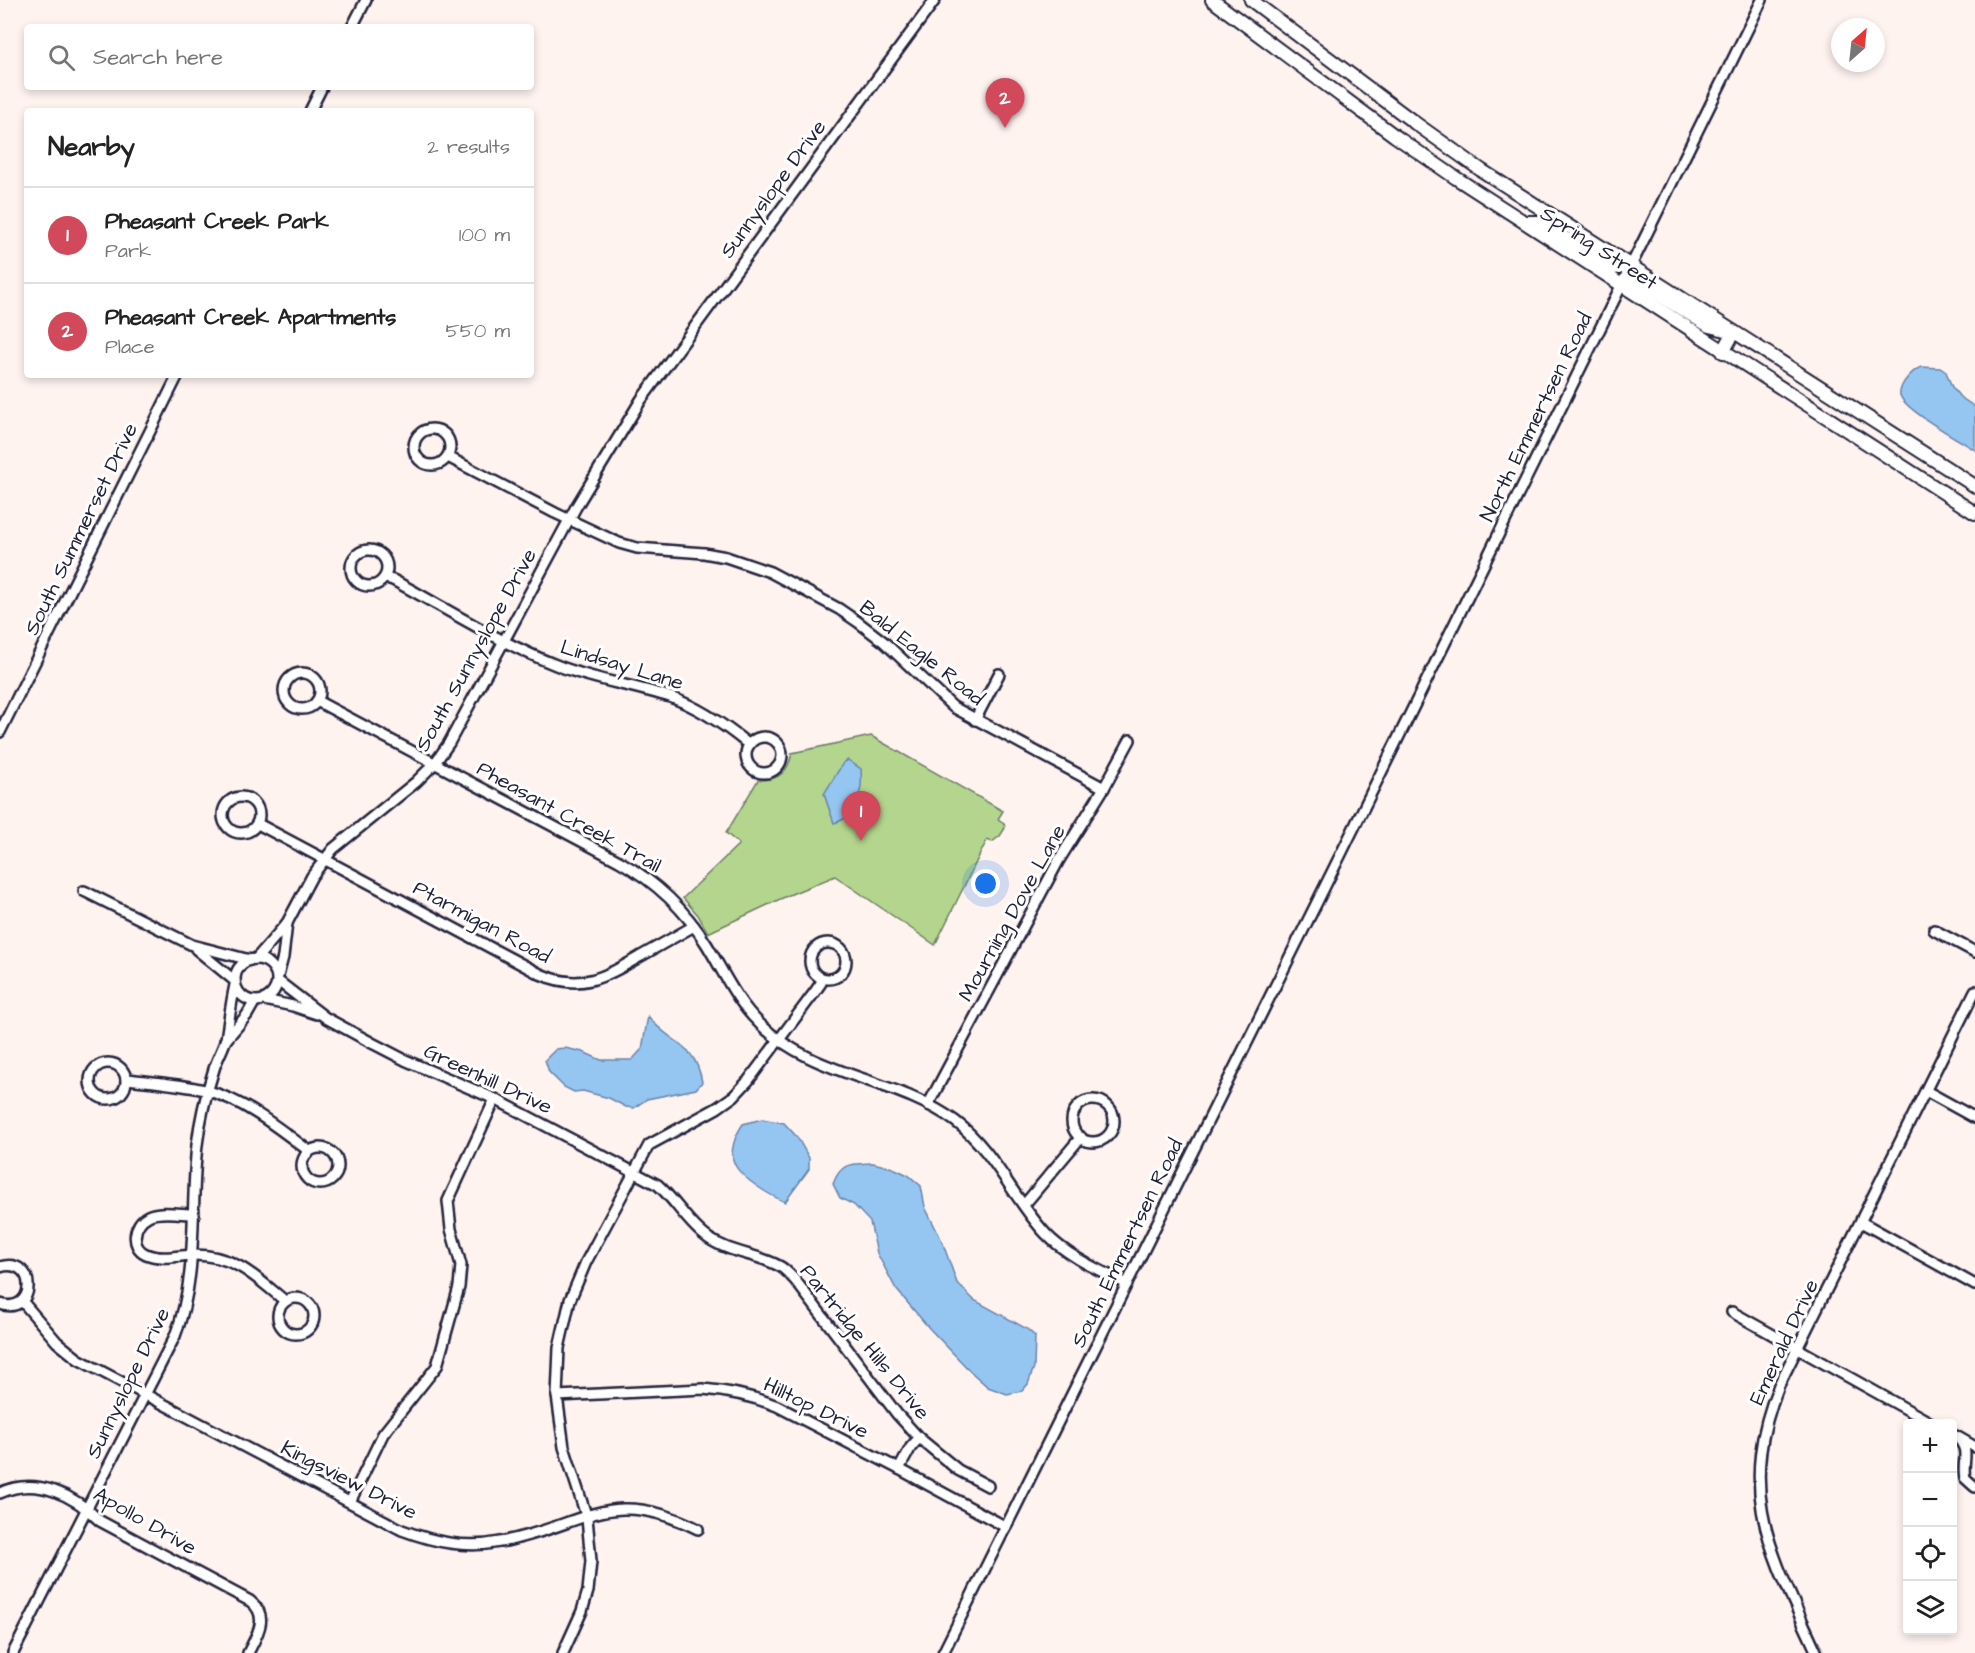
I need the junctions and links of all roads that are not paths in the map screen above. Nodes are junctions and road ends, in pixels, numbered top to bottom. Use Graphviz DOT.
graph roads {
  1 [pos="366,0"];
  2 [pos="935,0"];
  3 [pos="1212,0"];
  4 [pos="1251,0"];
  5 [pos="1762,0"];
  6 [pos="354,24"];
  7 [pos="1323,54"];
  8 [pos="1308,71"];
  9 [pos="320,90"];
  10 [pos="312,108"];
  11 [pos="1535,205"];
  12 [pos="1525,222"];
  13 [pos="1631,266"];
  14 [pos="1621,286"];
  15 [pos="1734,332"];
  16 [pos="1723,352"];
  17 [pos="177,378"];
  18 [pos="448,457"];
  19 [pos="1931,458"];
  20 [pos="1918,477"];
  21 [pos="1975,486"];
  22 [pos="1975,513"];
  23 [pos="569,519"];
  24 [pos="385,578"];
  25 [pos="505,640"];
  26 [pos="999,674"];
  27 [pos="317,701"];
  28 [pos="975,720"];
  29 [pos="0,732"];
  30 [pos="1130,740"];
  31 [pos="748,744"];
  32 [pos="435,763"];
  33 [pos="1104,788"];
  34 [pos="258,824"];
  35 [pos="1344,849"];
  36 [pos="323,860"];
  37 [pos="84,891"];
  38 [pos="288,923"];
  39 [pos="694,926"];
  40 [pos="1934,930"];
  41 [pos="192,945"];
  42 [pos="1975,952"];
  43 [pos="253,959"];
  44 [pos="278,978"];
  45 [pos="821,978"];
  46 [pos="235,983"];
  47 [pos="1975,991"];
  48 [pos="259,1001"];
  49 [pos="326,1018"];
  50 [pos="225,1041"];
  51 [pos="778,1041"];
  52 [pos="127,1079"];
  53 [pos="207,1091"];
  54 [pos="1926,1091"];
  55 [pos="495,1099"];
  56 [pos="928,1105"];
  57 [pos="1975,1118"];
  58 [pos="1081,1137"];
  59 [pos="309,1151"];
  60 [pos="634,1172"];
  61 [pos="1024,1205"];
  62 [pos="194,1214"];
  63 [pos="1861,1222"];
  64 [pos="192,1255"];
  65 [pos="0,1267"];
  66 [pos="1127,1284"];
  67 [pos="1975,1285"];
  68 [pos="22,1301"];
  69 [pos="285,1301"];
  70 [pos="0,1304"];
  71 [pos="1732,1312"];
  72 [pos="1798,1348"];
  73 [pos="145,1394"];
  74 [pos="557,1396"];
  75 [pos="1924,1419"];
  76 [pos="1957,1437"];
  77 [pos="920,1438"];
  78 [pos="1957,1438"];
  79 [pos="1975,1447"];
  80 [pos="899,1469"];
  81 [pos="988,1486"];
  82 [pos="1975,1487"];
  83 [pos="0,1493"];
  84 [pos="350,1502"];
  85 [pos="86,1507"];
  86 [pos="586,1515"];
  87 [pos="1006,1527"];
  88 [pos="698,1529"];
  89 [pos="13,1653"];
  90 [pos="248,1653"];
  91 [pos="563,1653"];
  92 [pos="944,1653"];
  93 [pos="1817,1653"];
  1 -- 6 [label="street"];
  2 -- 23 [label="street, Sunnyslope Drive"];
  3 -- 8 [label="main road, Spring Street"];
  4 -- 7 [label="main road, Spring Street"];
  5 -- 13 [label="street, North Emmertsen Road"];
  7 -- 8 [label="main road"];
  7 -- 11 [label="main road, Spring Street"];
  8 -- 12 [label="main road, Spring Street"];
  9 -- 10 [label="street"];
  11 -- 12 [label="main road"];
  11 -- 13 [label="main road, Spring Street"];
  12 -- 13 [label="main road"];
  12 -- 14 [label="main road, Spring Street"];
  13 -- 14 [label="street, North Emmertsen Road"];
  13 -- 15 [label="main road, Spring Street"];
  14 -- 15 [label="main road"];
  14 -- 16 [label="main road, Spring Street"];
  14 -- 35 [label="street, North Emmertsen Road"];
  15 -- 16 [label="main road"];
  15 -- 19 [label="main road, Spring Street"];
  16 -- 20 [label="main road, Spring Street"];
  17 -- 29 [label="street, South Summerset Drive"];
  18 -- 18 [label="street"];
  18 -- 23 [label="street, Bald Eagle Road"];
  19 -- 20 [label="main road"];
  19 -- 21 [label="main road, Spring Street"];
  20 -- 22 [label="main road, Spring Street"];
  23 -- 25 [label="street, South Sunnyslope Drive"];
  23 -- 28 [label="street, Bald Eagle Road"];
  24 -- 24 [label="street"];
  24 -- 25 [label="street, Lindsay Lane"];
  25 -- 31 [label="street, Lindsay Lane"];
  25 -- 32 [label="street, South Sunnyslope Drive"];
  26 -- 28 [label="street"];
  27 -- 27 [label="street"];
  27 -- 32 [label="street, Pheasant Creek Trail"];
  28 -- 33 [label="street, Bald Eagle Road"];
  30 -- 33 [label="street, Mourning Dove Lane"];
  31 -- 31 [label="street"];
  32 -- 36 [label="street, South Sunnyslope Drive"];
  32 -- 39 [label="street, Pheasant Creek Trail"];
  33 -- 56 [label="street, Mourning Dove Lane"];
  34 -- 34 [label="street"];
  34 -- 36 [label="street, Ptarmigan Road"];
  35 -- 66 [label="street, South Emmertsen Road"];
  36 -- 38 [label="street, South Sunnyslope Drive"];
  36 -- 39 [label="street, Ptarmigan Road"];
  37 -- 41 [label="street"];
  38 -- 43 [label="street, South Sunnyslope Drive"];
  38 -- 44 [label="street, South Sunnyslope Drive"];
  39 -- 51 [label="street, Pheasant Creek Trail"];
  40 -- 42 [label="street"];
  41 -- 43 [label="street"];
  41 -- 46 [label="street"];
  43 -- 44 [label="street"];
  43 -- 46 [label="street"];
  44 -- 48 [label="street"];
  44 -- 49 [label="street, Greenhill Drive"];
  45 -- 45 [label="street"];
  45 -- 51 [label="street"];
  46 -- 48 [label="street"];
  46 -- 50 [label="street, Sunnyslope Drive"];
  47 -- 54 [label="street, Emerald Drive"];
  48 -- 49 [label="street, Greenhill Drive"];
  48 -- 50 [label="street, Sunnyslope Drive"];
  49 -- 55 [label="street, Greenhill Drive"];
  50 -- 53 [label="street, Sunnyslope Drive"];
  51 -- 56 [label="street, Pheasant Creek Trail"];
  51 -- 60 [label="street"];
  52 -- 52 [label="street"];
  52 -- 53 [label="street"];
  53 -- 59 [label="street"];
  53 -- 62 [label="street, Sunnyslope Drive"];
  54 -- 57 [label="street"];
  54 -- 63 [label="street, Emerald Drive"];
  55 -- 60 [label="street, Greenhill Drive"];
  55 -- 84 [label="street"];
  56 -- 61 [label="street, Pheasant Creek Trail"];
  58 -- 58 [label="street"];
  58 -- 61 [label="street"];
  59 -- 59 [label="street"];
  60 -- 74 [label="street"];
  60 -- 77 [label="street, Partridge Hills Drive"];
  61 -- 66 [label="street, Pheasant Creek Trail"];
  62 -- 64 [label="street, Sunnyslope Drive"];
  62 -- 64 [label="street"];
  63 -- 67 [label="street"];
  63 -- 72 [label="street, Emerald Drive"];
  64 -- 69 [label="street"];
  64 -- 73 [label="street, Sunnyslope Drive"];
  65 -- 68 [label="street"];
  66 -- 87 [label="street, South Emmertsen Road"];
  68 -- 70 [label="street"];
  68 -- 73 [label="street, Kingsview Drive"];
  69 -- 69 [label="street"];
  71 -- 72 [label="street"];
  72 -- 75 [label="street"];
  72 -- 93 [label="street, Emerald Drive"];
  73 -- 84 [label="street, Kingsview Drive"];
  73 -- 85 [label="street, Sunnyslope Drive"];
  74 -- 80 [label="street, Hilltop Drive"];
  74 -- 86 [label="street"];
  76 -- 79 [label="street"];
  77 -- 80 [label="street, Partridge Hills Drive"];
  77 -- 81 [label="street"];
  78 -- 82 [label="street"];
  80 -- 87 [label="street, Hilltop Drive"];
  83 -- 85 [label="street, Apollo Drive"];
  84 -- 86 [label="street, Kingsview Drive"];
  85 -- 89 [label="street, Sunnyslope Drive"];
  85 -- 90 [label="street, Apollo Drive"];
  86 -- 88 [label="street, Kingsview Drive"];
  86 -- 91 [label="street"];
  87 -- 92 [label="street, South Emmertsen Road"];
}
